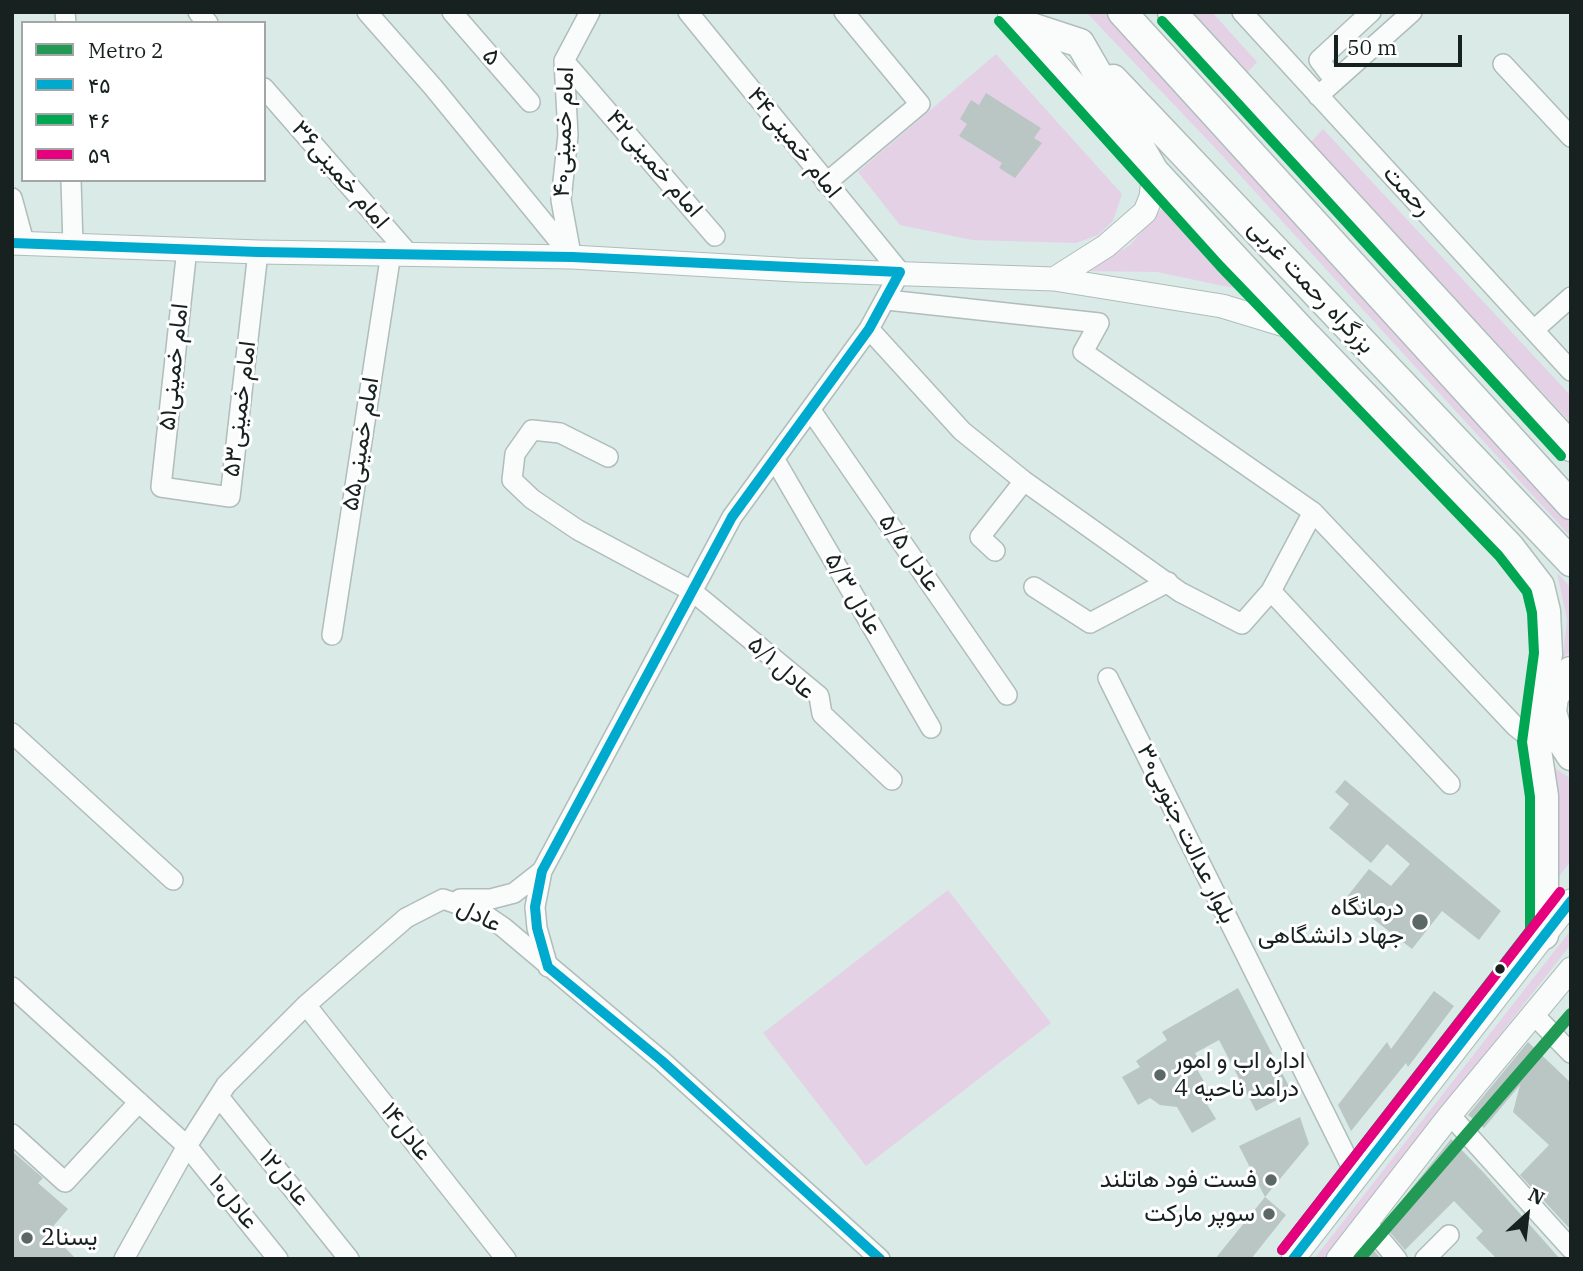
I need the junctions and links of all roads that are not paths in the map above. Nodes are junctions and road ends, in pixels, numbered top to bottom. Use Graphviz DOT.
graph roads {
  1 [pos="367,12"];
  2 [pos="452,12"];
  3 [pos="590,12"];
  4 [pos="688,12"];
  5 [pos="844,12"];
  6 [pos="1051,12"];
  7 [pos="1122,12"];
  8 [pos="1172,12"];
  9 [pos="1242,12"];
  10 [pos="1371,12"];
  11 [pos="1412,12"];
  12 [pos="1014,18"];
  13 [pos="1080,43"];
  14 [pos="565,61"];
  15 [pos="1503,64"];
  16 [pos="1335,81"];
  17 [pos="268,92"];
  18 [pos="1318,96"];
  19 [pos="530,102"];
  20 [pos="1571,137"];
  21 [pos="1154,171"];
  22 [pos="71,182"];
  23 [pos="826,183"];
  24 [pos="12,198"];
  25 [pos="715,236"];
  26 [pos="18,243"];
  27 [pos="73,245"];
  28 [pos="187,248"];
  29 [pos="258,252"];
  30 [pos="399,253"];
  31 [pos="572,257"];
  32 [pos="900,272"];
  33 [pos="1054,279"];
  34 [pos="1571,297"];
  35 [pos="887,300"];
  36 [pos="869,329"];
  37 [pos="1535,329"];
  38 [pos="1301,330"];
  39 [pos="1571,371"];
  40 [pos="811,412"];
  41 [pos="1571,447"];
  42 [pos="608,457"];
  43 [pos="775,460"];
  44 [pos="1024,481"];
  45 [pos="161,486"];
  46 [pos="1571,505"];
  47 [pos="1314,512"];
  48 [pos="995,551"];
  49 [pos="1571,562"];
  50 [pos="1168,582"];
  51 [pos="1034,587"];
  52 [pos="692,591"];
  53 [pos="1271,591"];
  54 [pos="332,635"];
  55 [pos="1571,671"];
  56 [pos="1108,678"];
  57 [pos="1007,695"];
  58 [pos="931,728"];
  59 [pos="12,733"];
  60 [pos="1536,743"];
  61 [pos="1571,755"];
  62 [pos="892,780"];
  63 [pos="1450,784"];
  64 [pos="542,872"];
  65 [pos="173,880"];
  66 [pos="443,899"];
  67 [pos="1571,901"];
  68 [pos="1544,935"];
  69 [pos="548,967"];
  70 [pos="1571,969"];
  71 [pos="12,987"];
  72 [pos="306,1005"];
  73 [pos="1533,1014"];
  74 [pos="1571,1053"];
  75 [pos="219,1097"];
  76 [pos="139,1102"];
  77 [pos="1450,1115"];
  78 [pos="12,1134"];
  79 [pos="187,1146"];
  80 [pos="1357,1178"];
  81 [pos="1366,1222"];
  82 [pos="1449,1235"];
  83 [pos="1571,1249"];
  84 [pos="124,1259"];
  85 [pos="278,1259"];
  86 [pos="349,1259"];
  87 [pos="506,1259"];
  88 [pos="880,1259"];
  89 [pos="1293,1259"];
  90 [pos="1338,1259"];
  91 [pos="1397,1259"];
  92 [pos="1425,1259"];
  1 -- 31 [label="street"];
  2 -- 19 [label="street, ۵"];
  3 -- 14 [label="street, امام خمینی۴۰"];
  4 -- 23 [label="street, ۴۴امام خمینی"];
  5 -- 23 [label="street"];
  6 -- 13 [label="highway, بزرگراه رحمت غربی"];
  7 -- 46 [label="highway, بزرگراه رحمت غربی"];
  8 -- 41 [label="highway"];
  9 -- 18 [label="street, رحمت"];
  10 -- 16 [label="street"];
  11 -- 16 [label="street"];
  12 -- 13 [label="highway"];
  12 -- 21 [label="main road"];
  13 -- 21 [label="highway"];
  13 -- 49 [label="highway, بزرگراه رحمت غربی"];
  14 -- 25 [label="street, امام خمینی۴۲"];
  14 -- 31 [label="street, امام خمینی۴۰"];
  15 -- 20 [label="street"];
  16 -- 18 [label="street"];
  17 -- 30 [label="street, امام خمینی۳۶"];
  18 -- 37 [label="street, رحمت"];
  21 -- 33 [label="main road"];
  21 -- 38 [label="highway"];
  22 -- 27 [label="street"];
  23 -- 32 [label="street, ۴۴امام خمینی"];
  24 -- 26 [label="street"];
  26 -- 27 [label="main road"];
  27 -- 28 [label="main road"];
  28 -- 29 [label="main road"];
  28 -- 45 [label="street, امام خمینی۵۱"];
  29 -- 30 [label="main road"];
  29 -- 45 [label="street, امام خمینی۵۳"];
  30 -- 31 [label="main road"];
  30 -- 54 [label="street, امام خمینی۵۵"];
  31 -- 32 [label="main road"];
  32 -- 33 [label="main road"];
  32 -- 35 [label="street"];
  33 -- 38 [label="main road"];
  34 -- 37 [label="street"];
  35 -- 36 [label="street"];
  35 -- 47 [label="street"];
  36 -- 40 [label="street"];
  36 -- 44 [label="street"];
  37 -- 39 [label="street, رحمت"];
  38 -- 60 [label="highway"];
  40 -- 43 [label="street"];
  40 -- 57 [label="street, عادل ۵/۵"];
  42 -- 52 [label="street, عادل ۵/۱"];
  43 -- 52 [label="street"];
  43 -- 58 [label="street, عادل ۵/۳"];
  44 -- 48 [label="street"];
  44 -- 50 [label="street"];
  47 -- 53 [label="street"];
  47 -- 60 [label="street"];
  50 -- 51 [label="street"];
  50 -- 53 [label="street"];
  52 -- 62 [label="street, عادل ۵/۱"];
  52 -- 64 [label="street"];
  53 -- 63 [label="street"];
  55 -- 61 [label="highway"];
  56 -- 80 [label="street, بلوار عدالت جنوبی۳۰"];
  59 -- 65 [label="street"];
  60 -- 68 [label="highway"];
  64 -- 66 [label="street"];
  64 -- 69 [label="street"];
  66 -- 69 [label="street, عادل"];
  66 -- 72 [label="street, عادل"];
  67 -- 68 [label="main road"];
  68 -- 80 [label="main road"];
  69 -- 88 [label="street, عادل"];
  70 -- 73 [label="main road"];
  71 -- 76 [label="street, عادل۱۰"];
  72 -- 75 [label="street, عادل"];
  72 -- 87 [label="street, عادل۱۴"];
  73 -- 74 [label="street"];
  73 -- 77 [label="main road"];
  75 -- 79 [label="street, عادل"];
  75 -- 86 [label="street, عادل۱۲"];
  76 -- 78 [label="street"];
  76 -- 79 [label="street, عادل۱۰"];
  77 -- 81 [label="main road"];
  77 -- 83 [label="street"];
  79 -- 84 [label="street, عادل"];
  79 -- 85 [label="street, عادل۱۰"];
  80 -- 89 [label="main road"];
  81 -- 90 [label="main road"];
  81 -- 91 [label="street"];
  82 -- 92 [label="street"];
}
